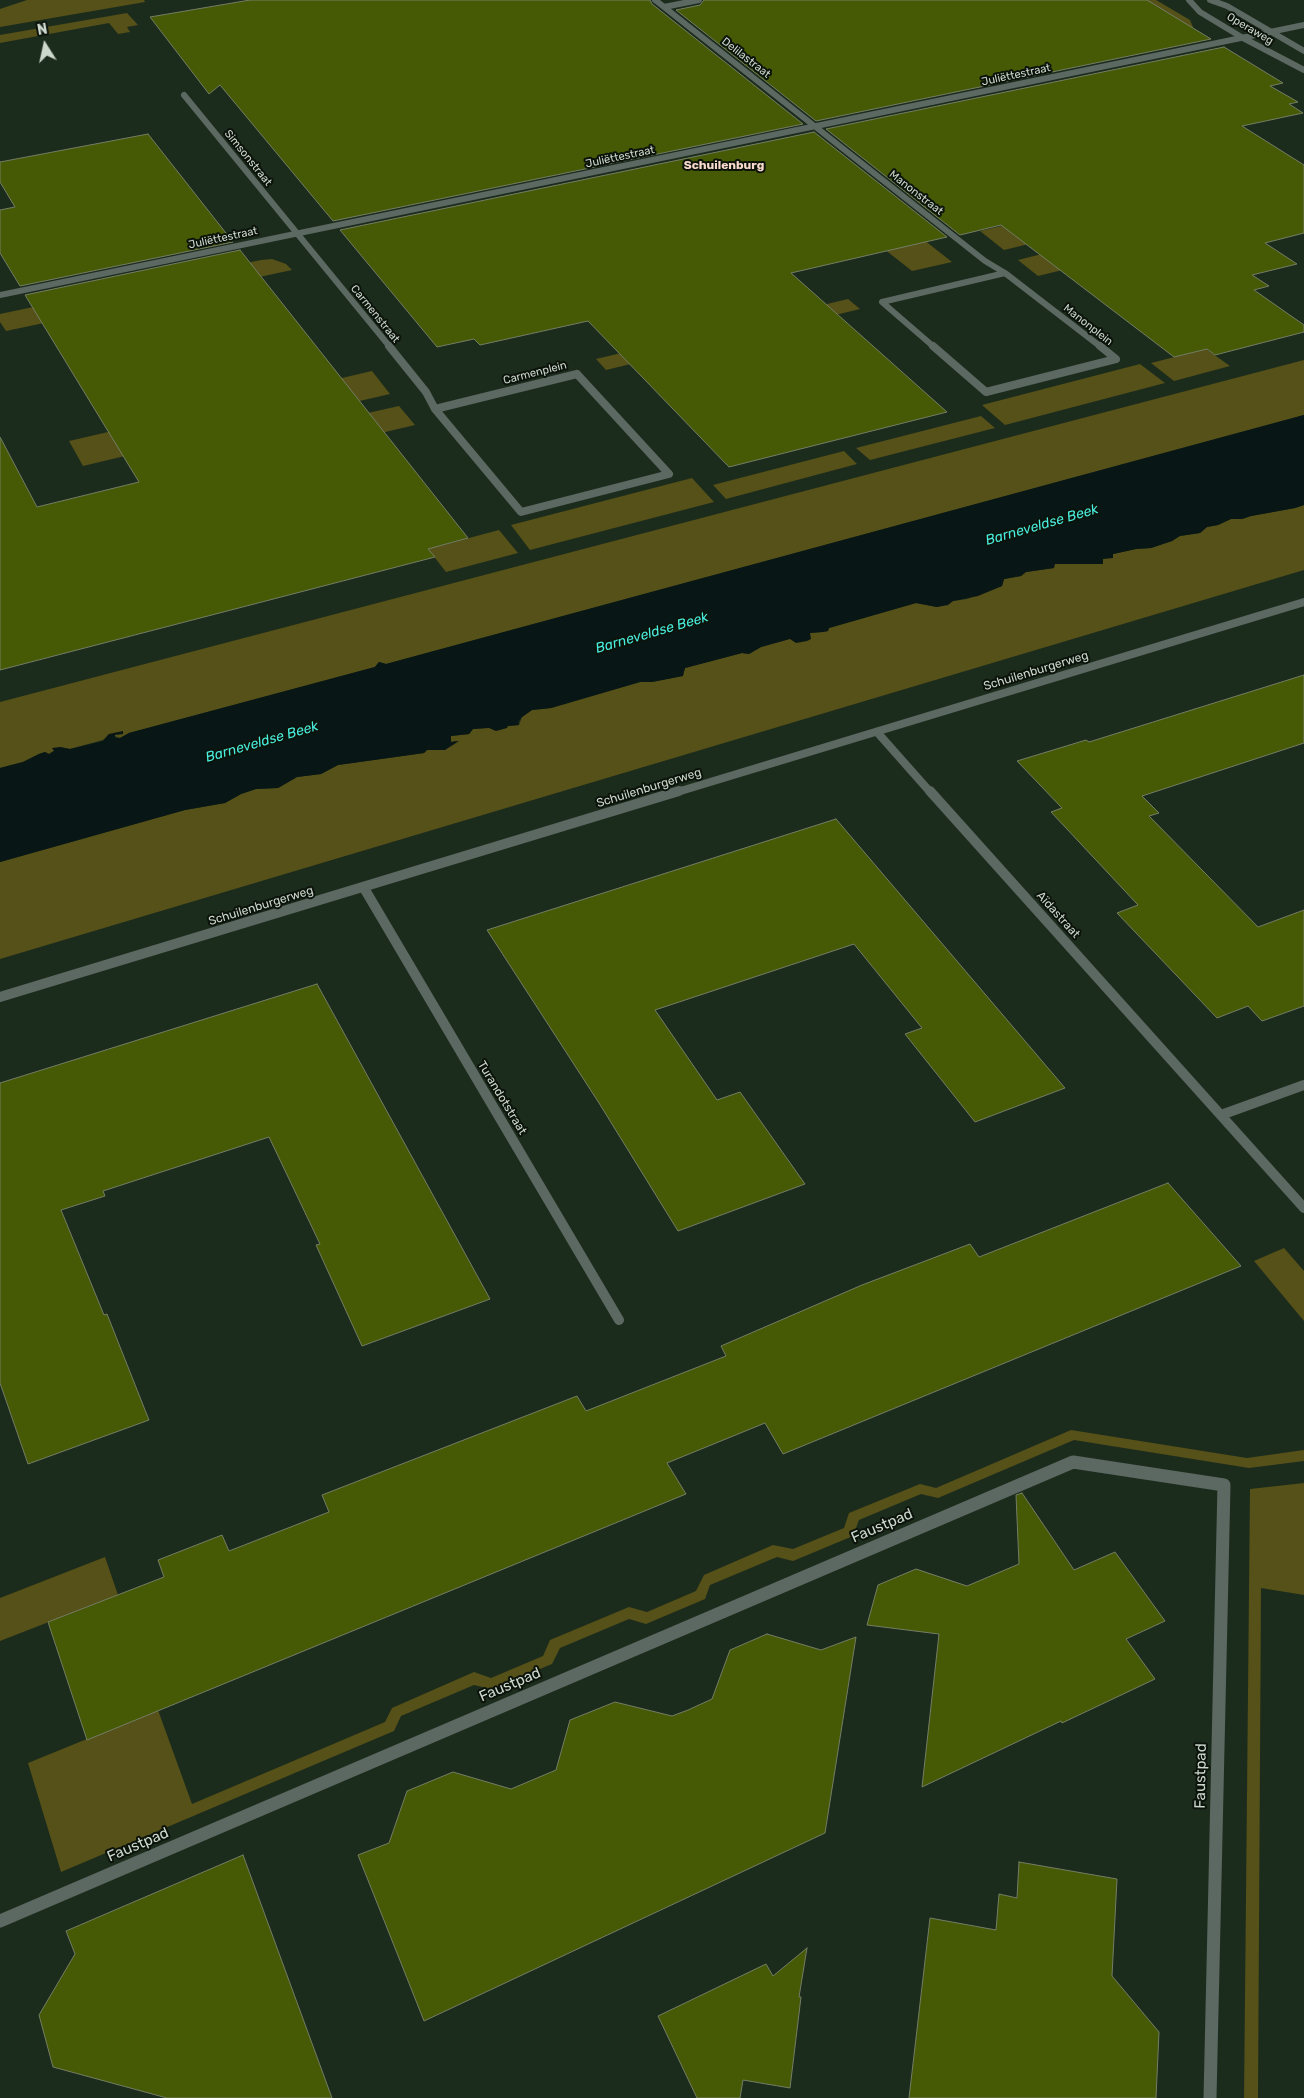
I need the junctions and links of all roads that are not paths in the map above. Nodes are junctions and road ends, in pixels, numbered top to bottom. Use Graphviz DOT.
graph roads {
  1 [pos="655,0"];
  2 [pos="699,0"];
  3 [pos="1190,0"];
  4 [pos="1210,0"];
  5 [pos="664,6"];
  6 [pos="1304,25"];
  7 [pos="1271,32"];
  8 [pos="1244,38"];
  9 [pos="1304,51"];
  10 [pos="1304,70"];
  11 [pos="184,95"];
  12 [pos="815,127"];
  13 [pos="297,234"];
  14 [pos="1006,273"];
  15 [pos="0,295"];
  16 [pos="435,408"];
  17 [pos="1304,602"];
  18 [pos="877,732"];
  19 [pos="364,888"];
  20 [pos="0,998"];
  21 [pos="1304,1084"];
  22 [pos="1221,1115"];
  23 [pos="1304,1208"];
  24 [pos="619,1320"];
  25 [pos="0,1921"];
  26 [pos="1210,2098"];
  1 -- 5 [label="street, Delilastraat"];
  2 -- 5 [label="street"];
  3 -- 8 [label="street, Operaweg"];
  4 -- 7 [label="street, Operaweg"];
  5 -- 12 [label="street, Delilastraat"];
  6 -- 7 [label="street, Juliëttestraat"];
  7 -- 8 [label="street, Juliëttestraat"];
  7 -- 9 [label="street, Operaweg"];
  8 -- 10 [label="street, Operaweg"];
  8 -- 12 [label="street, Juliëttestraat"];
  11 -- 13 [label="street, Simsonstraat"];
  12 -- 13 [label="street, Juliëttestraat"];
  12 -- 14 [label="street, Manonstraat"];
  13 -- 15 [label="street, Juliëttestraat"];
  13 -- 16 [label="street, Carmenstraat"];
  14 -- 14 [label="street, Manonplein"];
  16 -- 16 [label="street, Carmenplein"];
  17 -- 18 [label="street, Schuilenburgerweg"];
  18 -- 19 [label="street, Schuilenburgerweg"];
  18 -- 22 [label="street, Aïdastraat"];
  19 -- 20 [label="street, Schuilenburgerweg"];
  19 -- 24 [label="street, Turandotstraat"];
  21 -- 22 [label="street"];
  22 -- 23 [label="street, Aïdastraat"];
  25 -- 26 [label="street, Faustpad"];
}
